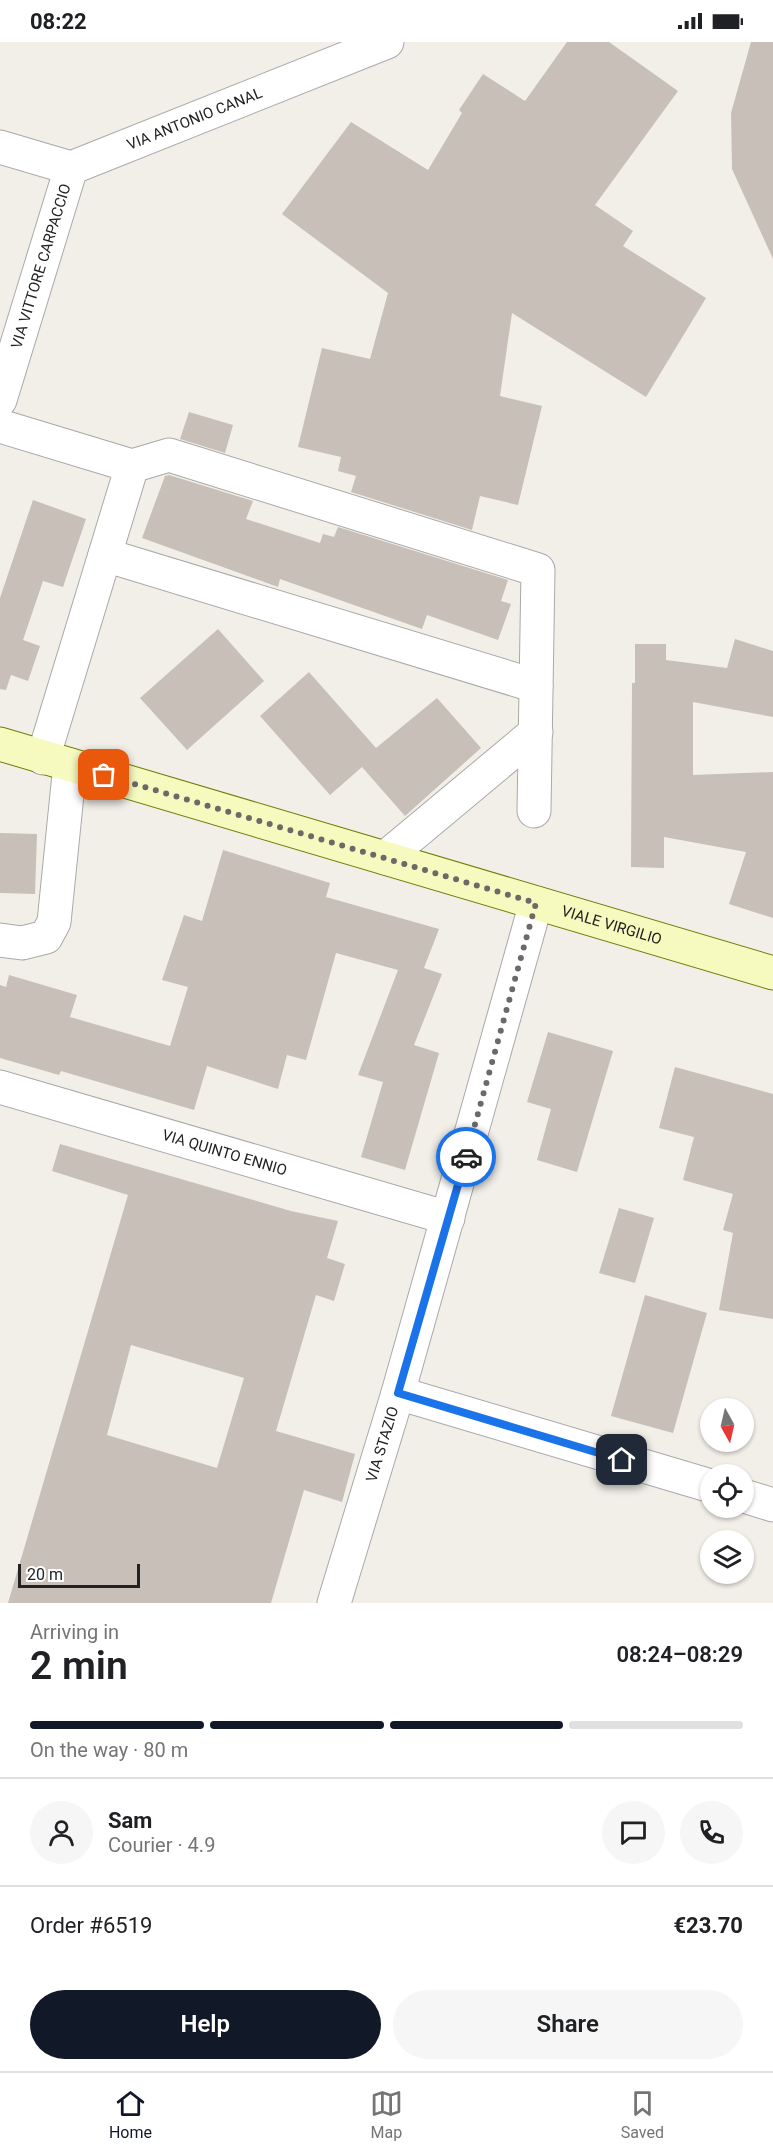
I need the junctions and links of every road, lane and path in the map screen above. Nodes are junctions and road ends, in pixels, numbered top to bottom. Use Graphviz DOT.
graph roads {
  1 [pos="387,42"];
  2 [pos="0,147"];
  3 [pos="71,168"];
  4 [pos="0,400"];
  5 [pos="0,426"];
  6 [pos="132,466"];
  7 [pos="105,555"];
  8 [pos="536,686"];
  9 [pos="536,732"];
  10 [pos="0,744"];
  11 [pos="56,762"];
  12 [pos="534,810"];
  13 [pos="385,858"];
  14 [pos="536,903"];
  15 [pos="0,940"];
  16 [pos="773,973"];
  17 [pos="0,1087"];
  18 [pos="448,1218"];
  19 [pos="398,1393"];
  20 [pos="700,1483"];
  21 [pos="754,1499"];
  22 [pos="773,1505"];
  23 [pos="334,1603"];
  1 -- 3 [label="street, VIA ANTONIO CANAL"];
  2 -- 3 [label="street"];
  3 -- 4 [label="street, VIA VITTORE CARPACCIO"];
  5 -- 6 [label="street"];
  6 -- 7 [label="street"];
  6 -- 8 [label="street"];
  7 -- 8 [label="street"];
  7 -- 11 [label="street"];
  8 -- 9 [label="street"];
  9 -- 12 [label="street"];
  9 -- 13 [label="street"];
  10 -- 11 [label="street, VIALE VIRGILIO"];
  11 -- 13 [label="street, VIALE VIRGILIO"];
  11 -- 15 [label="street"];
  13 -- 14 [label="street, VIALE VIRGILIO"];
  14 -- 16 [label="street, VIALE VIRGILIO"];
  14 -- 18 [label="street, VIA STAZIO"];
  17 -- 18 [label="street, VIA QUINTO ENNIO"];
  18 -- 19 [label="street, VIA STAZIO"];
  19 -- 20 [label="street"];
  19 -- 23 [label="street, VIA STAZIO"];
  21 -- 22 [label="street"];
}
